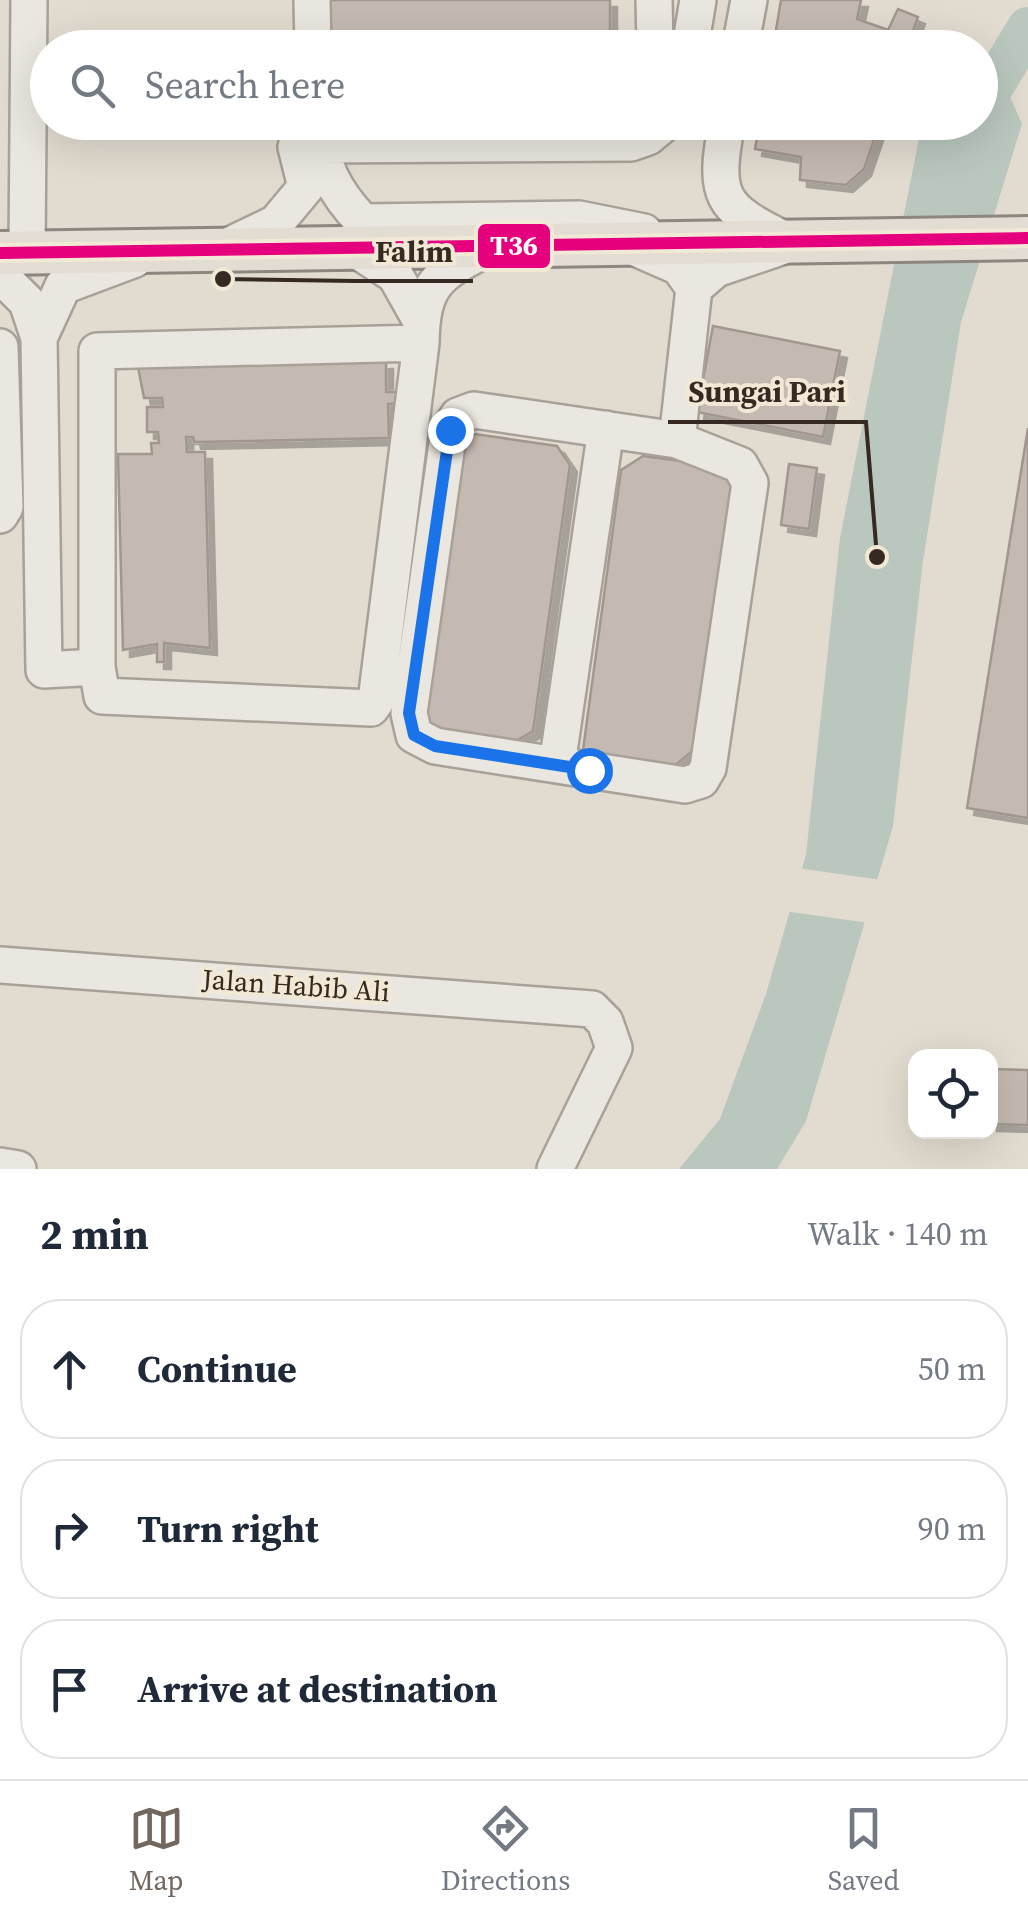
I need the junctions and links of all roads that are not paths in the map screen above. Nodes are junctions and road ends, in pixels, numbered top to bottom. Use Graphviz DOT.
graph roads {
  1 [pos="29,0"];
  2 [pos="312,0"];
  3 [pos="654,0"];
  4 [pos="698,0"];
  5 [pos="749,0"];
  6 [pos="313,30"];
  7 [pos="655,30"];
  8 [pos="693,30"];
  9 [pos="743,30"];
  10 [pos="14,38"];
  11 [pos="310,140"];
  12 [pos="311,140"];
  13 [pos="439,140"];
  14 [pos="640,140"];
  15 [pos="723,140"];
  16 [pos="14,163"];
  17 [pos="14,203"];
  18 [pos="1018,237"];
  19 [pos="689,240"];
  20 [pos="791,242"];
  21 [pos="624,244"];
  22 [pos="488,248"];
  23 [pos="355,249"];
  24 [pos="216,250"];
  25 [pos="160,251"];
  26 [pos="9,260"];
  27 [pos="694,288"];
  28 [pos="421,332"];
  29 [pos="39,338"];
  30 [pos="0,347"];
  31 [pos="606,429"];
  32 [pos="677,440"];
  33 [pos="0,515"];
  34 [pos="96,667"];
  35 [pos="557,765"];
  36 [pos="0,965"];
  37 [pos="0,1166"];
  38 [pos="18,1169"];
  39 [pos="555,1169"];
  1 -- 10 [label="street"];
  2 -- 6 [label="street"];
  3 -- 7 [label="street"];
  4 -- 8 [label="street"];
  5 -- 9 [label="street"];
  10 -- 16 [label="street"];
  11 -- 24 [label="street"];
  12 -- 19 [label="street"];
  13 -- 14 [label="street"];
  15 -- 20 [label="street"];
  16 -- 17 [label="street"];
  17 -- 26 [label="street"];
  18 -- 20 [label="main road"];
  19 -- 20 [label="main road"];
  19 -- 21 [label="main road"];
  20 -- 27 [label="street"];
  21 -- 22 [label="main road"];
  21 -- 27 [label="street"];
  22 -- 23 [label="main road"];
  22 -- 28 [label="street"];
  23 -- 24 [label="main road"];
  23 -- 28 [label="street"];
  24 -- 25 [label="main road"];
  25 -- 26 [label="main road"];
  25 -- 29 [label="street"];
  26 -- 29 [label="street"];
  27 -- 32 [label="street"];
  28 -- 34 [label="street"];
  28 -- 34 [label="street"];
  29 -- 34 [label="street"];
  30 -- 33 [label="street"];
  31 -- 32 [label="street"];
  31 -- 35 [label="street"];
  31 -- 35 [label="street"];
  32 -- 35 [label="street"];
  36 -- 39 [label="street, Jalan Habib Ali"];
  37 -- 38 [label="street"];
}
